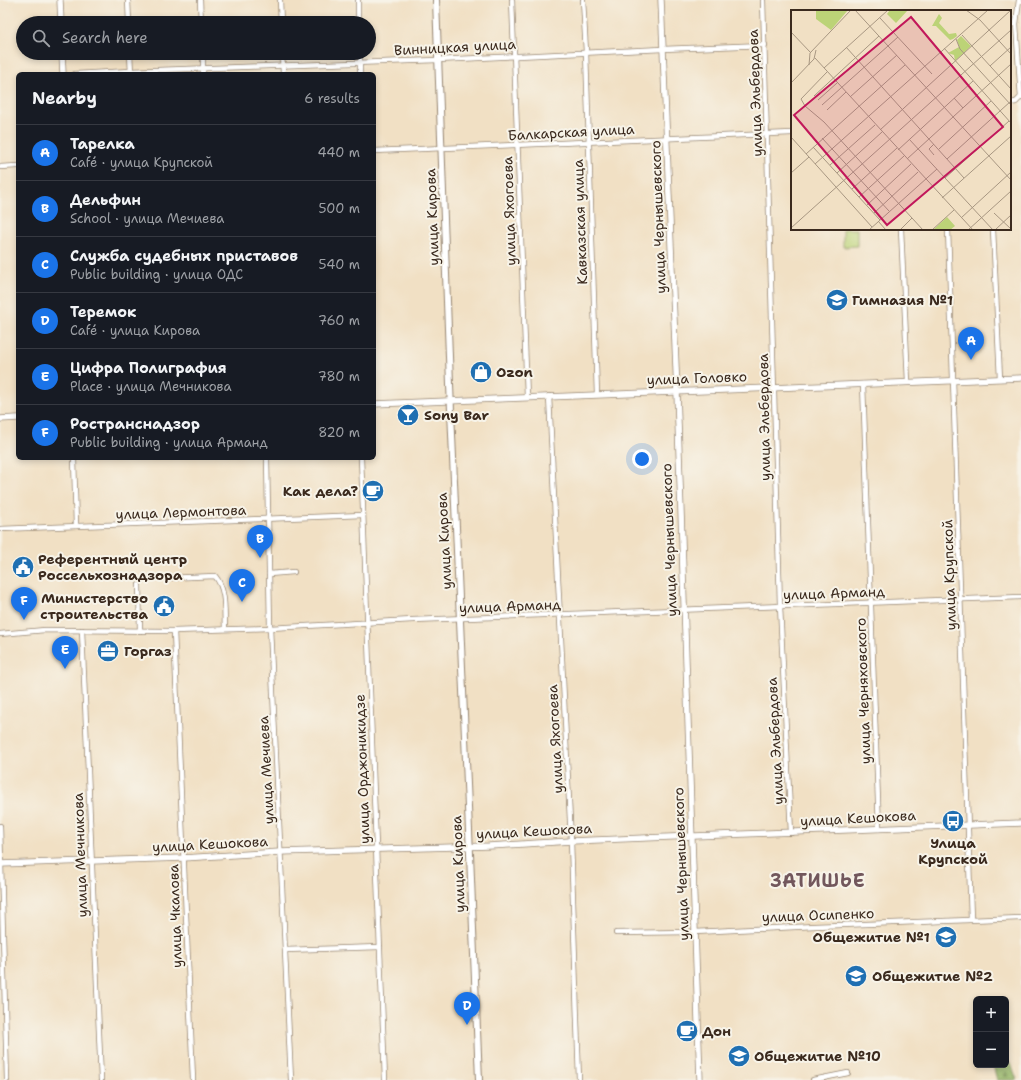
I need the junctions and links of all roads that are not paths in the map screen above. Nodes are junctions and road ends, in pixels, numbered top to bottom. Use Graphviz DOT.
graph roads {
  1 [pos="60,0"];
  2 [pos="128,0"];
  3 [pos="200,0"];
  4 [pos="280,0"];
  5 [pos="358,0"];
  6 [pos="436,0"];
  7 [pos="512,0"];
  8 [pos="583,0"];
  9 [pos="661,0"];
  10 [pos="763,0"];
  11 [pos="1019,0"];
  12 [pos="61,16"];
  13 [pos="129,16"];
  14 [pos="201,16"];
  15 [pos="281,16"];
  16 [pos="358,16"];
  17 [pos="765,45"];
  18 [pos="664,49"];
  19 [pos="586,52"];
  20 [pos="514,55"];
  21 [pos="62,60"];
  22 [pos="130,60"];
  23 [pos="203,60"];
  24 [pos="283,60"];
  25 [pos="438,60"];
  26 [pos="360,62"];
  27 [pos="283,65"];
  28 [pos="203,68"];
  29 [pos="63,72"];
  30 [pos="130,72"];
  31 [pos="204,72"];
  32 [pos="283,72"];
  33 [pos="360,72"];
  34 [pos="1021,98"];
  35 [pos="1011,103"];
  36 [pos="791,133"];
  37 [pos="767,134"];
  38 [pos="667,139"];
  39 [pos="588,142"];
  40 [pos="518,145"];
  41 [pos="441,148"];
  42 [pos="376,151"];
  43 [pos="16,166"];
  44 [pos="0,167"];
  45 [pos="901,230"];
  46 [pos="948,230"];
  47 [pos="993,230"];
  48 [pos="1021,378"];
  49 [pos="1000,379"];
  50 [pos="953,380"];
  51 [pos="908,382"];
  52 [pos="862,384"];
  53 [pos="774,387"];
  54 [pos="677,392"];
  55 [pos="597,394"];
  56 [pos="550,396"];
  57 [pos="527,397"];
  58 [pos="451,400"];
  59 [pos="376,404"];
  60 [pos="16,418"];
  61 [pos="0,419"];
  62 [pos="74,460"];
  63 [pos="267,460"];
  64 [pos="361,460"];
  65 [pos="363,515"];
  66 [pos="268,520"];
  67 [pos="76,526"];
  68 [pos="0,529"];
  69 [pos="294,572"];
  70 [pos="269,574"];
  71 [pos="166,578"];
  72 [pos="139,585"];
  73 [pos="1021,597"];
  74 [pos="961,600"];
  75 [pos="870,602"];
  76 [pos="780,606"];
  77 [pos="683,610"];
  78 [pos="561,615"];
  79 [pos="460,618"];
  80 [pos="367,623"];
  81 [pos="270,628"];
  82 [pos="82,630"];
  83 [pos="225,630"];
  84 [pos="140,631"];
  85 [pos="174,631"];
  86 [pos="0,634"];
  87 [pos="1021,823"];
  88 [pos="969,825"];
  89 [pos="0,826"];
  90 [pos="879,829"];
  91 [pos="791,833"];
  92 [pos="691,836"];
  93 [pos="571,841"];
  94 [pos="470,847"];
  95 [pos="376,850"];
  96 [pos="280,852"];
  97 [pos="183,858"];
  98 [pos="91,860"];
  99 [pos="0,864"];
  100 [pos="1021,918"];
  101 [pos="971,920"];
  102 [pos="695,932"];
  103 [pos="616,933"];
  104 [pos="380,947"];
  105 [pos="285,950"];
  106 [pos="848,1073"];
  107 [pos="7,1080"];
  108 [pos="101,1080"];
  109 [pos="192,1080"];
  110 [pos="290,1080"];
  111 [pos="385,1080"];
  112 [pos="479,1080"];
  113 [pos="579,1080"];
  114 [pos="700,1080"];
  115 [pos="813,1080"];
  1 -- 12 [label="street"];
  2 -- 13 [label="street"];
  3 -- 14 [label="street"];
  4 -- 15 [label="street"];
  5 -- 16 [label="street"];
  6 -- 25 [label="main road, улица Кирова"];
  7 -- 20 [label="street, улица Яхогоева"];
  8 -- 19 [label="street, Кавказская улица"];
  9 -- 18 [label="street, улица Чернышевского"];
  10 -- 17 [label="street, улица Эльбердова"];
  11 -- 34 [label="street"];
  17 -- 18 [label="street, Винницкая улица"];
  17 -- 37 [label="street, улица Эльбердова"];
  18 -- 19 [label="street, Винницкая улица"];
  18 -- 38 [label="street, улица Чернышевского"];
  19 -- 20 [label="street, Винницкая улица"];
  19 -- 39 [label="street, Кавказская улица"];
  20 -- 25 [label="street, Винницкая улица"];
  20 -- 40 [label="street, улица Яхогоева"];
  21 -- 29 [label="street"];
  22 -- 30 [label="street"];
  23 -- 28 [label="street"];
  24 -- 27 [label="street"];
  25 -- 26 [label="street, Винницкая улица"];
  25 -- 41 [label="main road, улица Кирова"];
  26 -- 27 [label="street, Винницкая улица"];
  26 -- 33 [label="street"];
  27 -- 28 [label="street, Винницкая улица"];
  27 -- 32 [label="street"];
  28 -- 30 [label="street, Винницкая улица"];
  28 -- 31 [label="street"];
  34 -- 35 [label="street"];
  36 -- 37 [label="street, Балкарская улица"];
  37 -- 38 [label="street, Балкарская улица"];
  37 -- 53 [label="street, улица Эльбердова"];
  38 -- 39 [label="street, Балкарская улица"];
  38 -- 54 [label="street, улица Чернышевского"];
  39 -- 40 [label="street, Балкарская улица"];
  39 -- 55 [label="street, Кавказская улица"];
  40 -- 41 [label="street, Балкарская улица"];
  40 -- 57 [label="street, улица Яхогоева"];
  41 -- 42 [label="street, Балкарская улица"];
  41 -- 58 [label="main road, улица Кирова"];
  43 -- 44 [label="street"];
  45 -- 51 [label="street"];
  46 -- 50 [label="street, улица Крупской"];
  47 -- 49 [label="street"];
  48 -- 49 [label="street, улица Головко"];
  49 -- 50 [label="street, улица Головко"];
  50 -- 51 [label="street, улица Головко"];
  50 -- 74 [label="street, улица Крупской"];
  51 -- 52 [label="street, улица Головко"];
  52 -- 53 [label="street, улица Головко"];
  52 -- 75 [label="street, улица Черняховского"];
  53 -- 54 [label="street, улица Головко"];
  53 -- 76 [label="street, улица Эльбердова"];
  54 -- 55 [label="street, улица Головко"];
  54 -- 77 [label="street, улица Чернышевского"];
  55 -- 56 [label="street, улица Головко"];
  56 -- 57 [label="street, улица Головко"];
  56 -- 78 [label="street, улица Яхогоева"];
  57 -- 58 [label="street, улица Головко"];
  58 -- 59 [label="street, улица Головко"];
  58 -- 79 [label="main road, улица Кирова"];
  60 -- 61 [label="street"];
  62 -- 67 [label="street"];
  63 -- 66 [label="street, улица Мечиева"];
  64 -- 65 [label="street, улица Орджоникидзе"];
  65 -- 66 [label="street, улица Лермонтова"];
  65 -- 80 [label="street, улица Орджоникидзе"];
  66 -- 67 [label="street, улица Лермонтова"];
  66 -- 70 [label="street, улица Мечиева"];
  67 -- 68 [label="street, улица Лермонтова"];
  69 -- 70 [label="street"];
  70 -- 81 [label="street, улица Мечиева"];
  71 -- 83 [label="street"];
  72 -- 84 [label="street"];
  73 -- 74 [label="street, улица Арманд"];
  74 -- 75 [label="street, улица Арманд"];
  74 -- 88 [label="street, улица Крупской"];
  75 -- 76 [label="street, улица Арманд"];
  75 -- 90 [label="street, улица Черняховского"];
  76 -- 77 [label="street, улица Арманд"];
  76 -- 91 [label="street, улица Эльбердова"];
  77 -- 78 [label="street, улица Арманд"];
  77 -- 92 [label="street, улица Чернышевского"];
  78 -- 79 [label="street, улица Арманд"];
  78 -- 93 [label="street, улица Яхогоева"];
  79 -- 80 [label="street, улица Арманд"];
  79 -- 94 [label="main road, улица Кирова"];
  80 -- 81 [label="street, улица Арманд"];
  80 -- 95 [label="street, улица Орджоникидзе"];
  81 -- 83 [label="street, улица Арманд"];
  81 -- 96 [label="street, улица Мечиева"];
  82 -- 84 [label="street, улица Арманд"];
  82 -- 86 [label="street, улица Арманд"];
  82 -- 98 [label="street, улица Мечникова"];
  83 -- 85 [label="street, улица Арманд"];
  84 -- 85 [label="street, улица Арманд"];
  85 -- 97 [label="street, улица Чкалова"];
  87 -- 88 [label="street, улица Кешокова"];
  88 -- 90 [label="street, улица Кешокова"];
  88 -- 101 [label="street, улица Крупской"];
  89 -- 99 [label="street"];
  90 -- 91 [label="street, улица Кешокова"];
  91 -- 92 [label="street, улица Кешокова"];
  92 -- 93 [label="street, улица Кешокова"];
  92 -- 102 [label="street, улица Чернышевского"];
  93 -- 94 [label="street, улица Кешокова"];
  93 -- 113 [label="street, улица Яхогоева"];
  94 -- 95 [label="street, улица Кешокова"];
  94 -- 112 [label="main road, улица Кирова"];
  95 -- 96 [label="street, улица Кешокова"];
  95 -- 104 [label="street, улица Орджоникидзе"];
  96 -- 97 [label="street, улица Кешокова"];
  96 -- 105 [label="street, улица Мечиева"];
  97 -- 98 [label="street, улица Кешокова"];
  97 -- 109 [label="street, улица Чкалова"];
  98 -- 99 [label="street, улица Кешокова"];
  98 -- 108 [label="street, улица Мечникова"];
  99 -- 107 [label="street"];
  100 -- 101 [label="street, улица Осипенко"];
  101 -- 102 [label="street, улица Осипенко"];
  102 -- 103 [label="street, улица Осипенко"];
  102 -- 114 [label="street, улица Чернышевского"];
  104 -- 105 [label="street"];
  104 -- 111 [label="street, улица Орджоникидзе"];
  105 -- 110 [label="street, улица Мечиева"];
  106 -- 115 [label="street"];
}
